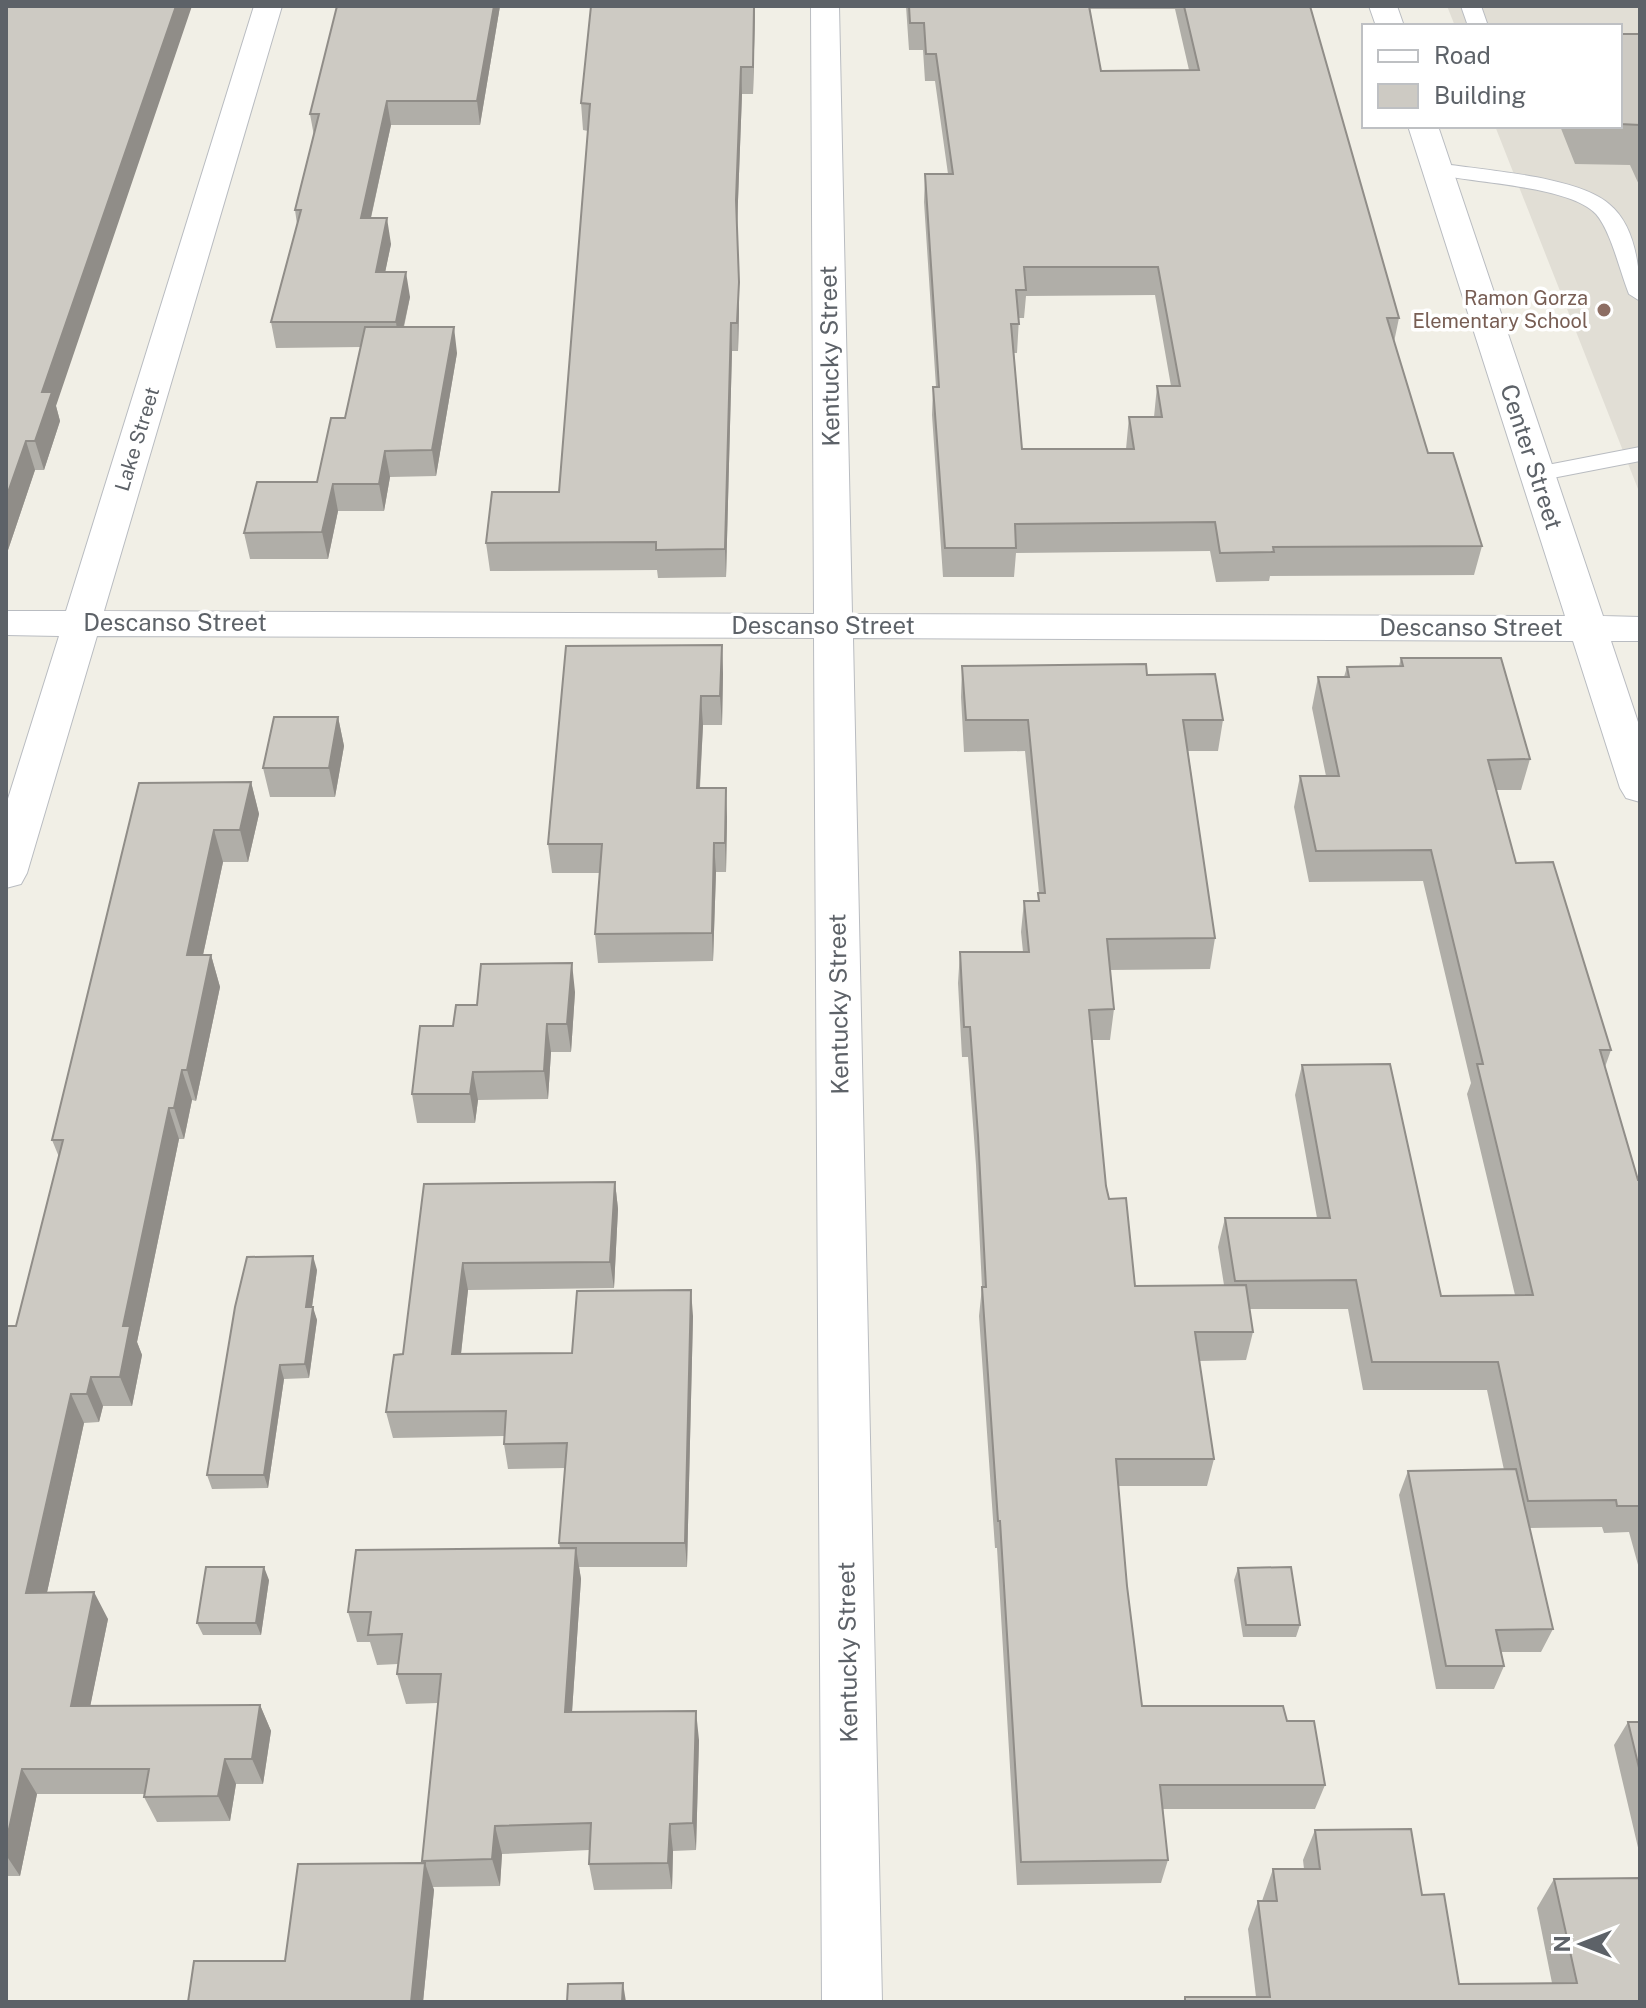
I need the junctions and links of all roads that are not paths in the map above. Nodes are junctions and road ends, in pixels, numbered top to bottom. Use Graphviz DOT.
graph roads {
  1 [pos="268,6"];
  2 [pos="825,6"];
  3 [pos="1424,128"];
  4 [pos="1437,169"];
  5 [pos="1640,294"];
  6 [pos="1640,454"];
  7 [pos="1537,474"];
  8 [pos="6,623"];
  9 [pos="82,623"];
  10 [pos="834,626"];
  11 [pos="1588,629"];
  12 [pos="1640,629"];
  13 [pos="1640,788"];
  14 [pos="6,873"];
  15 [pos="852,2002"];
  1 -- 9 [label="street, Lake Street"];
  2 -- 10 [label="street, Kentucky Street"];
  3 -- 4 [label="street, Center Street"];
  4 -- 5 [label="lane"];
  4 -- 7 [label="street, Center Street"];
  6 -- 7 [label="lane"];
  7 -- 11 [label="street, Center Street"];
  8 -- 9 [label="street, Descanso Street"];
  9 -- 10 [label="street, Descanso Street"];
  9 -- 14 [label="street, Lake Street"];
  10 -- 11 [label="street, Descanso Street"];
  10 -- 15 [label="street, Kentucky Street"];
  11 -- 12 [label="street, Descanso Street"];
  11 -- 13 [label="street, Center Street"];
}
